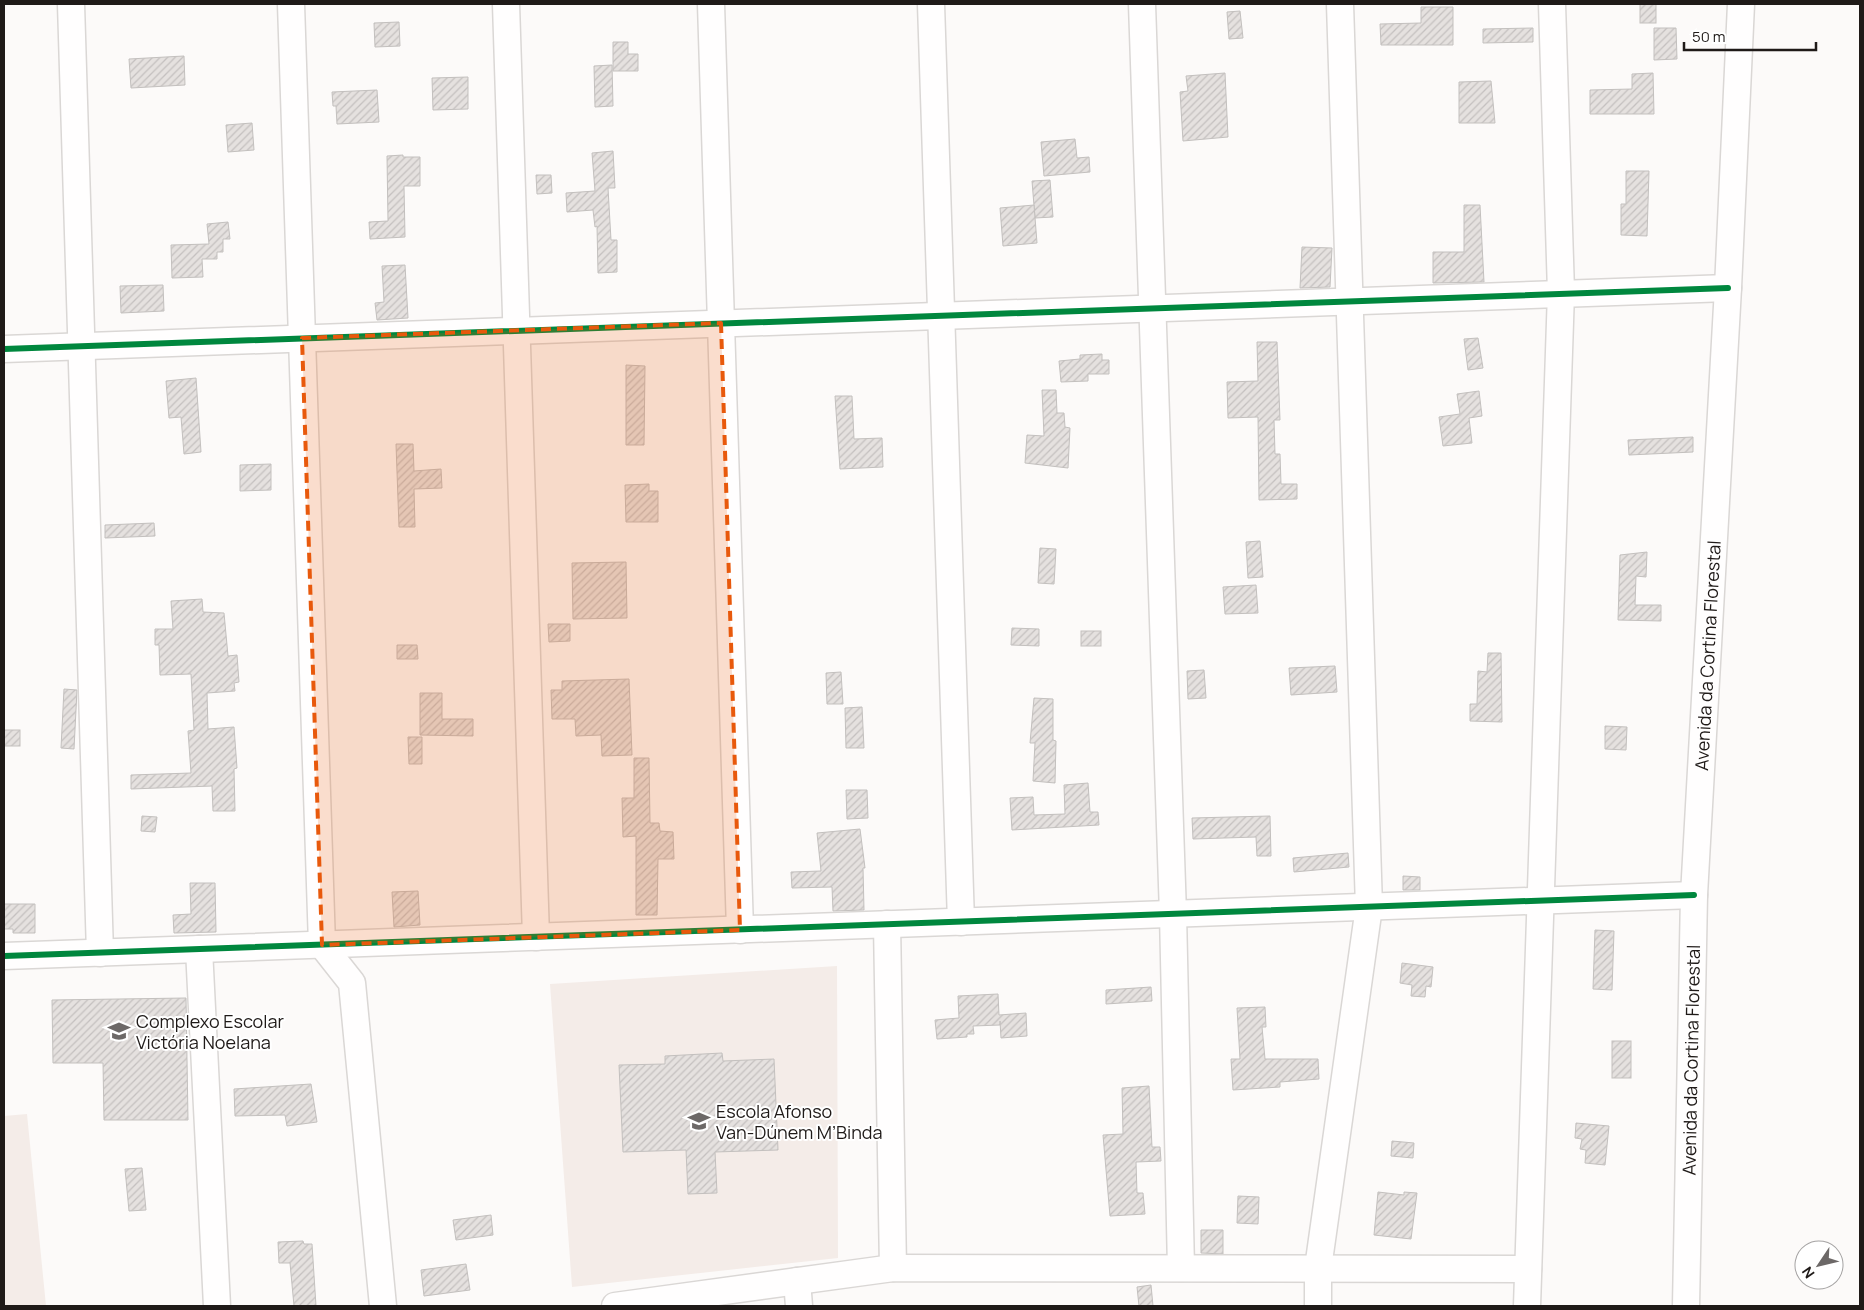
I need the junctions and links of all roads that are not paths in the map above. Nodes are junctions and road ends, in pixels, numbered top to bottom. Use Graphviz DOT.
graph roads {
  1 [pos="71,4"];
  2 [pos="292,4"];
  3 [pos="506,4"];
  4 [pos="711,4"];
  5 [pos="931,4"];
  6 [pos="1142,4"];
  7 [pos="1340,4"];
  8 [pos="1552,4"];
  9 [pos="1741,4"];
  10 [pos="1728,288"];
  11 [pos="1561,292"];
  12 [pos="1350,302"];
  13 [pos="1152,308"];
  14 [pos="941,316"];
  15 [pos="721,324"];
  16 [pos="517,331"];
  17 [pos="302,338"];
  18 [pos="82,346"];
  19 [pos="4,348"];
  20 [pos="1694,895"];
  21 [pos="1541,901"];
  22 [pos="1369,907"];
  23 [pos="1173,914"];
  24 [pos="961,922"];
  25 [pos="887,924"];
  26 [pos="740,930"];
  27 [pos="536,937"];
  28 [pos="322,945"];
  29 [pos="199,949"];
  30 [pos="100,953"];
  31 [pos="4,956"];
  32 [pos="893,1268"];
  33 [pos="1181,1268"];
  34 [pos="1318,1268"];
  35 [pos="1528,1269"];
  36 [pos="798,1294"];
  37 [pos="217,1306"];
  38 [pos="383,1306"];
  39 [pos="615,1306"];
  40 [pos="1318,1306"];
  41 [pos="1527,1306"];
  42 [pos="1686,1306"];
  1 -- 18 [label="street"];
  2 -- 17 [label="street"];
  3 -- 16 [label="street"];
  4 -- 15 [label="street"];
  5 -- 14 [label="street"];
  6 -- 13 [label="street"];
  7 -- 12 [label="street"];
  8 -- 11 [label="street"];
  9 -- 10 [label="street, Avenida da Cortina Florestal"];
  10 -- 11 [label="street"];
  10 -- 20 [label="street, Avenida da Cortina Florestal"];
  11 -- 12 [label="street"];
  11 -- 21 [label="street"];
  12 -- 13 [label="street"];
  12 -- 22 [label="street"];
  13 -- 14 [label="street"];
  13 -- 23 [label="street"];
  14 -- 15 [label="street"];
  14 -- 24 [label="street"];
  15 -- 16 [label="street"];
  15 -- 26 [label="street"];
  16 -- 17 [label="street"];
  16 -- 27 [label="street"];
  17 -- 18 [label="street"];
  17 -- 28 [label="street"];
  18 -- 19 [label="street"];
  18 -- 30 [label="street"];
  20 -- 21 [label="street"];
  20 -- 42 [label="street, Avenida da Cortina Florestal"];
  21 -- 22 [label="street"];
  21 -- 35 [label="street"];
  22 -- 23 [label="street"];
  22 -- 34 [label="street"];
  23 -- 24 [label="street"];
  23 -- 33 [label="street"];
  24 -- 25 [label="street"];
  25 -- 26 [label="street"];
  25 -- 32 [label="street"];
  26 -- 27 [label="street"];
  27 -- 28 [label="street"];
  28 -- 29 [label="street"];
  28 -- 38 [label="street"];
  29 -- 30 [label="street"];
  29 -- 37 [label="street"];
  30 -- 31 [label="street"];
  32 -- 33 [label="street"];
  32 -- 36 [label="street"];
  33 -- 34 [label="street"];
  34 -- 35 [label="street"];
  34 -- 40 [label="street"];
  35 -- 41 [label="street"];
  36 -- 39 [label="street"];
}
